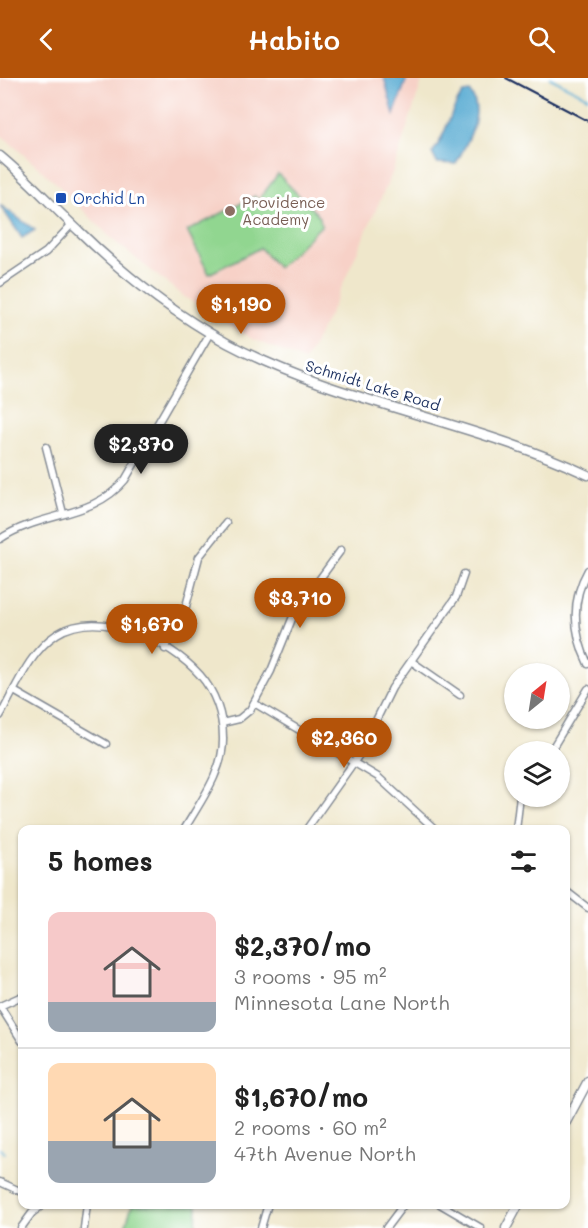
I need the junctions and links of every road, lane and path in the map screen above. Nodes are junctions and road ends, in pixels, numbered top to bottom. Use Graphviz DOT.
graph roads {
  1 [pos="0,156"];
  2 [pos="72,225"];
  3 [pos="0,283"];
  4 [pos="210,333"];
  5 [pos="46,447"];
  6 [pos="588,475"];
  7 [pos="63,513"];
  8 [pos="226,523"];
  9 [pos="0,539"];
  10 [pos="341,550"];
  11 [pos="588,570"];
  12 [pos="464,574"];
  13 [pos="165,649"];
  14 [pos="411,661"];
  15 [pos="588,664"];
  16 [pos="588,689"];
  17 [pos="14,691"];
  18 [pos="460,695"];
  19 [pos="254,703"];
  20 [pos="0,716"];
  21 [pos="222,723"];
  22 [pos="557,741"];
  23 [pos="106,744"];
  24 [pos="355,762"];
  25 [pos="519,807"];
  26 [pos="187,825"];
  27 [pos="310,825"];
  28 [pos="431,825"];
  29 [pos="517,825"];
  30 [pos="570,894"];
  31 [pos="588,908"];
  32 [pos="18,998"];
  33 [pos="0,1006"];
  34 [pos="18,1035"];
  35 [pos="588,1082"];
  36 [pos="570,1115"];
  37 [pos="0,1182"];
  38 [pos="18,1190"];
  39 [pos="37,1209"];
  40 [pos="86,1209"];
  41 [pos="267,1209"];
  42 [pos="400,1209"];
  43 [pos="449,1209"];
  44 [pos="516,1209"];
  45 [pos="21,1228"];
  46 [pos="84,1228"];
  47 [pos="261,1228"];
  48 [pos="386,1228"];
  49 [pos="481,1228"];
  50 [pos="506,1228"];
  1 -- 2 [label="street, Schmidt Lake Road"];
  2 -- 3 [label="street"];
  2 -- 4 [label="street, Schmidt Lake Road"];
  4 -- 6 [label="street, Schmidt Lake Road"];
  4 -- 7 [label="street"];
  5 -- 7 [label="street"];
  7 -- 9 [label="street"];
  8 -- 13 [label="street"];
  10 -- 19 [label="street"];
  11 -- 15 [label="street"];
  12 -- 14 [label="street"];
  13 -- 17 [label="street"];
  13 -- 21 [label="street"];
  14 -- 18 [label="street"];
  14 -- 24 [label="street"];
  16 -- 22 [label="street"];
  17 -- 20 [label="street"];
  17 -- 23 [label="street"];
  19 -- 21 [label="street"];
  19 -- 24 [label="street"];
  21 -- 26 [label="street"];
  24 -- 27 [label="street"];
  24 -- 28 [label="street"];
  25 -- 29 [label="street"];
  30 -- 31 [label="street"];
  32 -- 33 [label="street"];
  33 -- 34 [label="street"];
  35 -- 36 [label="street"];
  37 -- 38 [label="street"];
  39 -- 45 [label="street"];
  40 -- 46 [label="street"];
  41 -- 47 [label="street"];
  42 -- 48 [label="street"];
  43 -- 49 [label="street"];
  44 -- 50 [label="street"];
}
